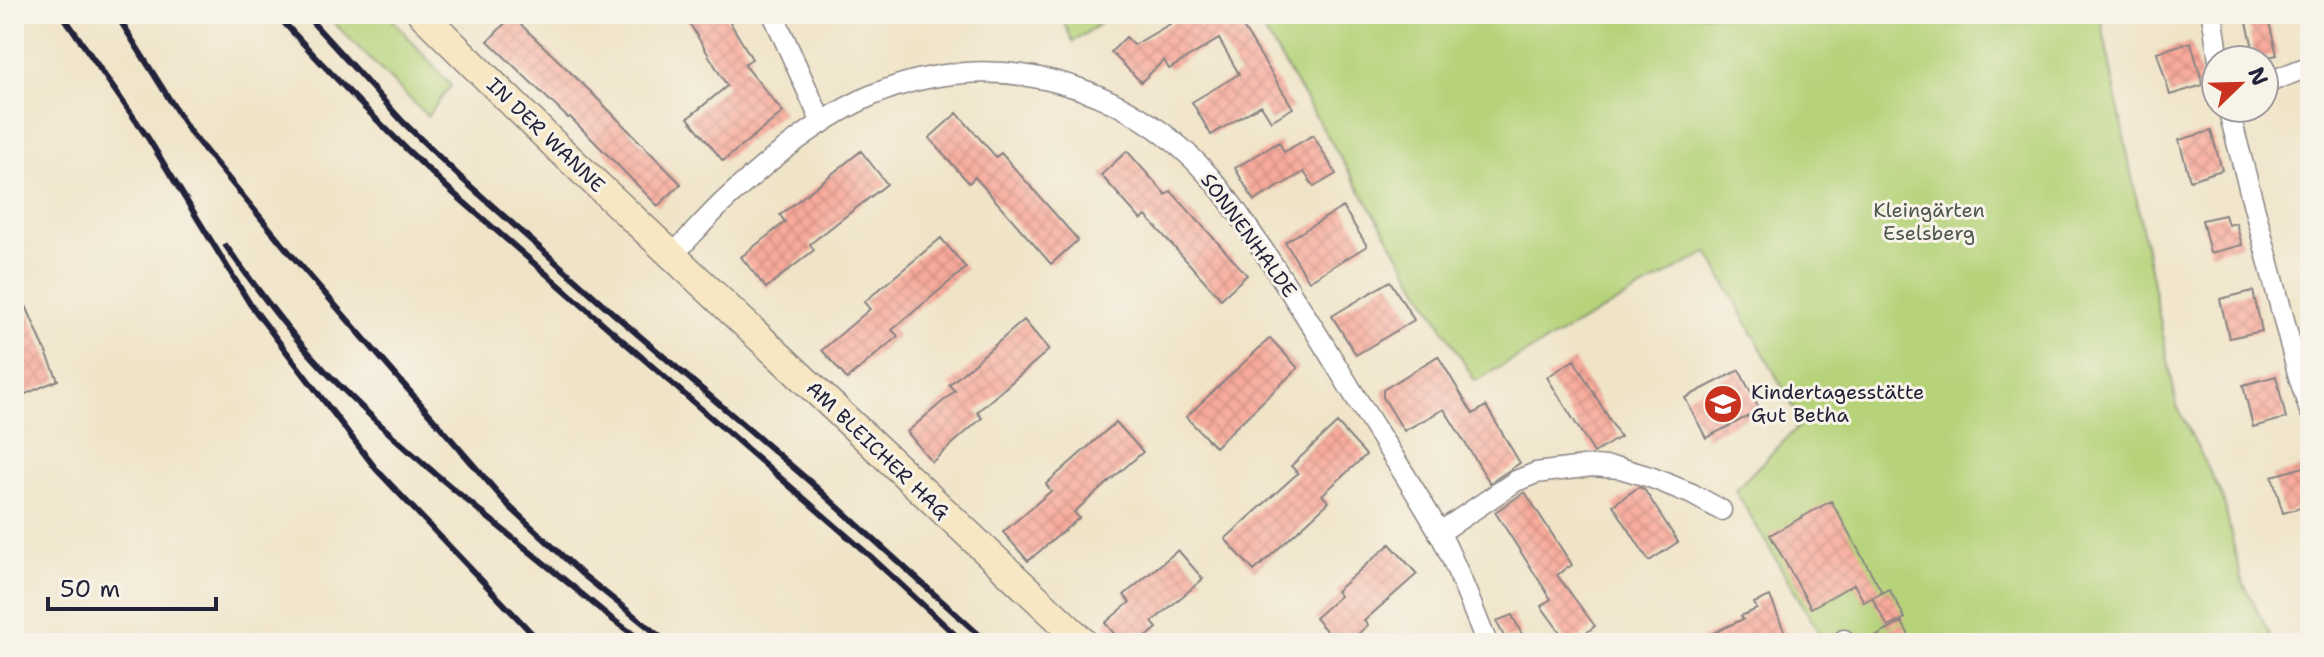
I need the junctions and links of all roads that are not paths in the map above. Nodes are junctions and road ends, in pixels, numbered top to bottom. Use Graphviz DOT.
graph roads {
  1 [pos="422,14"];
  2 [pos="773,14"];
  3 [pos="2212,14"];
  4 [pos="2217,44"];
  5 [pos="2310,66"];
  6 [pos="2280,78"];
  7 [pos="822,123"];
  8 [pos="2233,124"];
  9 [pos="673,254"];
  10 [pos="2305,375"];
  11 [pos="2310,411"];
  12 [pos="1721,510"];
  13 [pos="1439,533"];
  14 [pos="1084,643"];
  15 [pos="1487,643"];
  1 -- 9 [label="street, IN DER WANNE"];
  2 -- 7 [label="street"];
  3 -- 4 [label="street"];
  5 -- 6 [label="street"];
  7 -- 9 [label="street, SONNENHALDE"];
  7 -- 13 [label="street, SONNENHALDE"];
  8 -- 10 [label="street"];
  9 -- 14 [label="street, AM BLEICHER HAG"];
  10 -- 11 [label="street"];
  12 -- 13 [label="street"];
  13 -- 15 [label="street, SONNENHALDE"];
}
